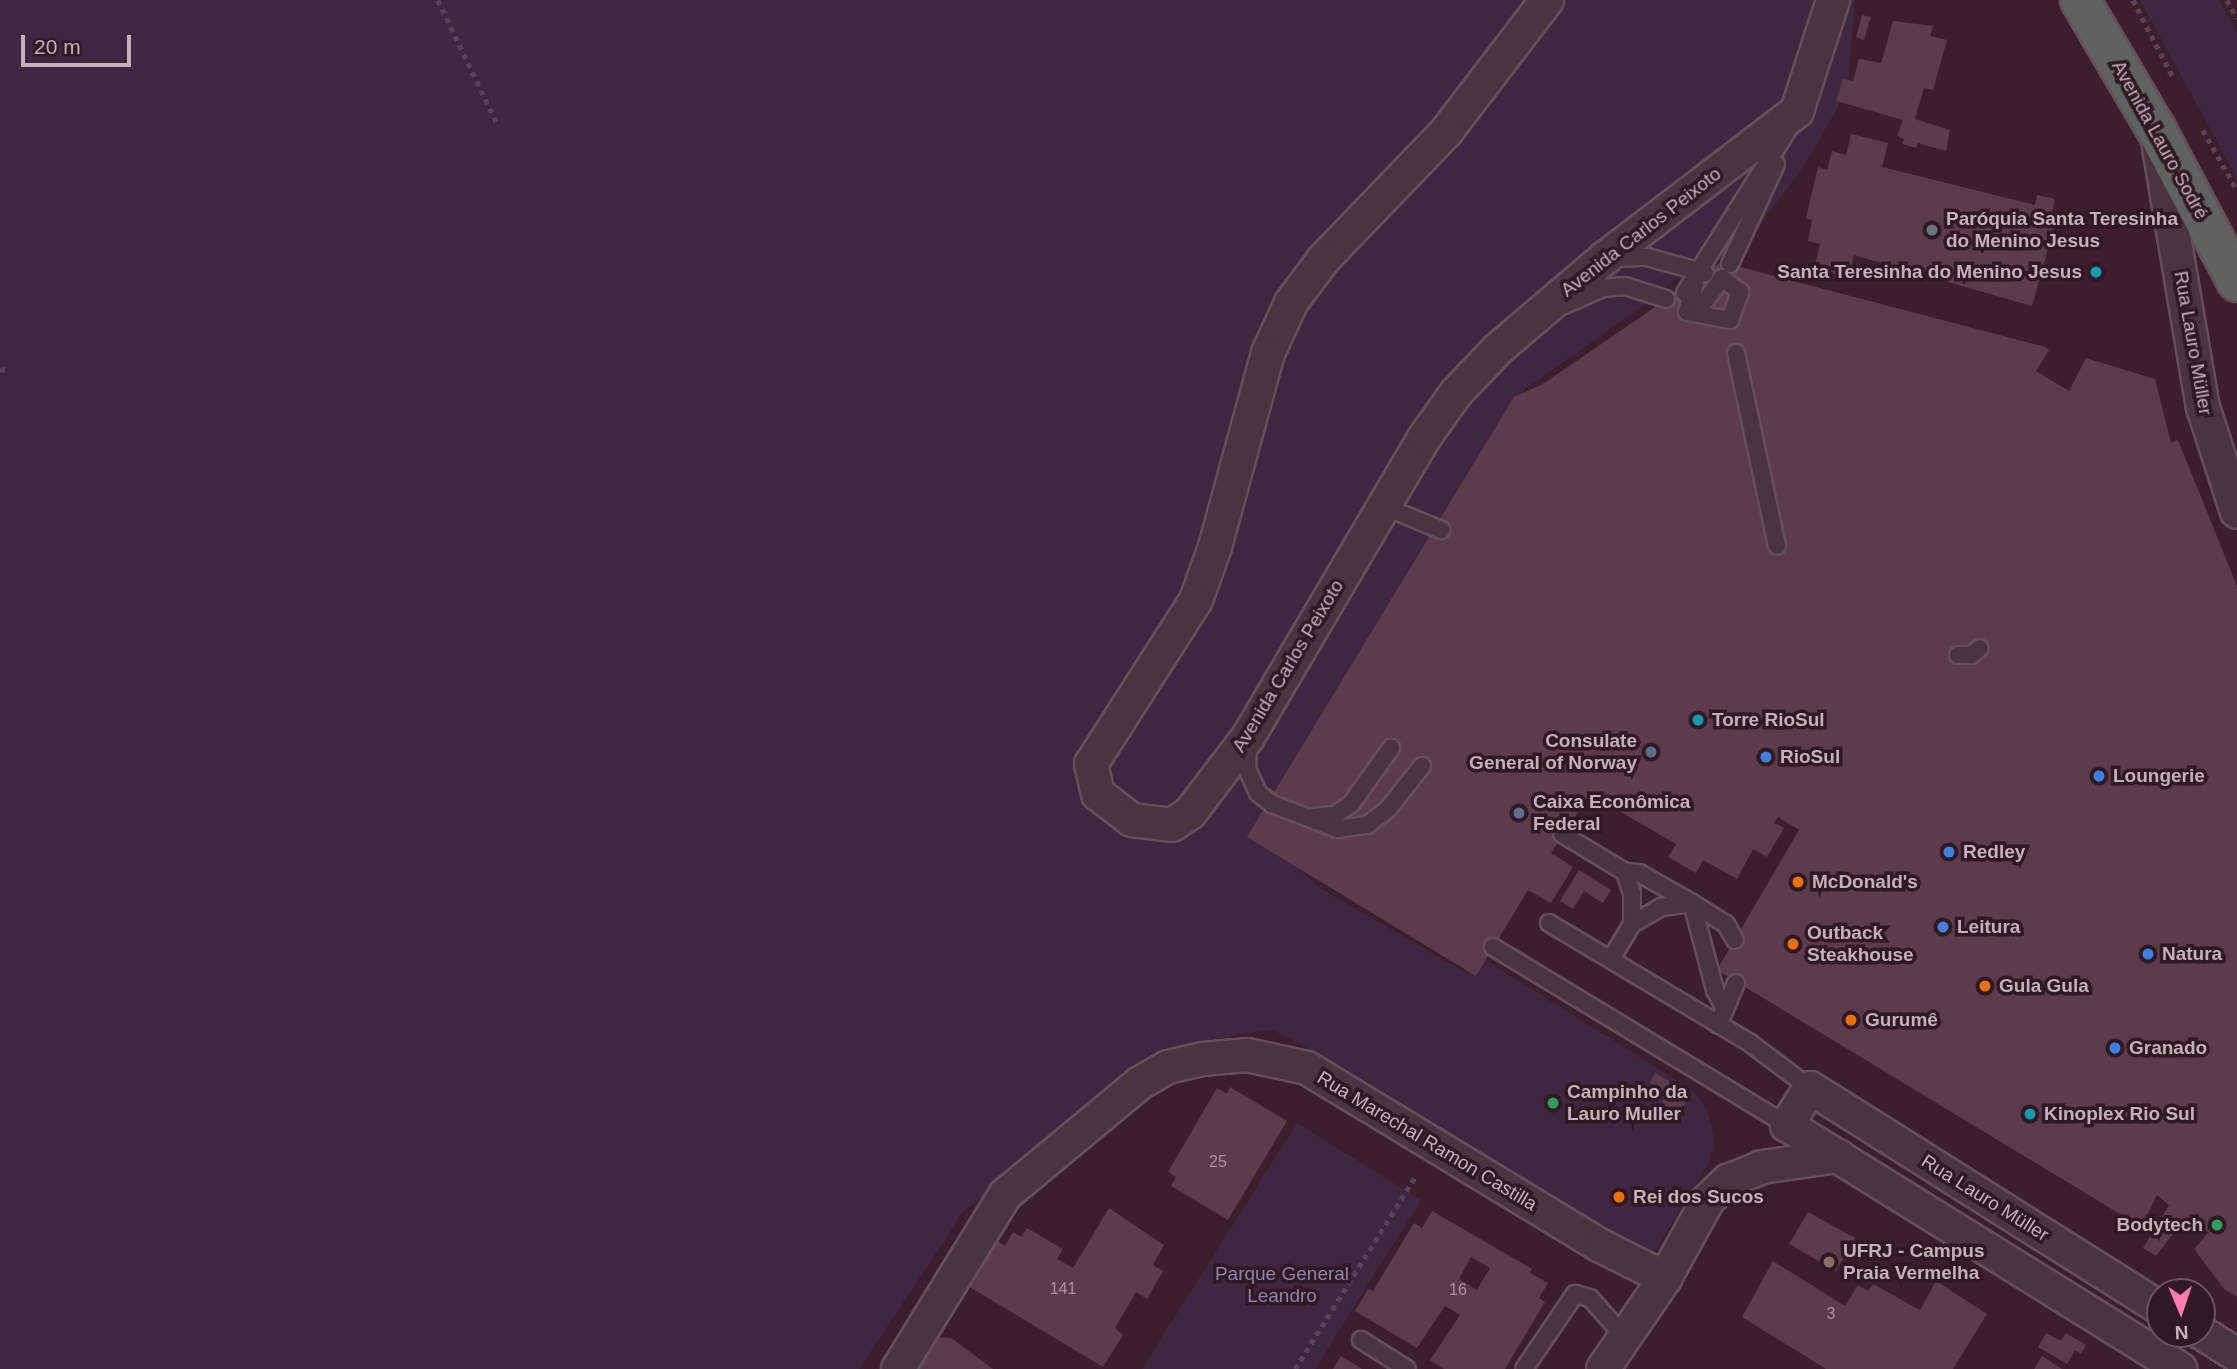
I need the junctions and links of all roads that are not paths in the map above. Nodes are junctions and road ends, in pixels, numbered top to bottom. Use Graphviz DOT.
graph roads {
  1 [pos="1547,0"];
  2 [pos="1833,0"];
  3 [pos="2080,0"];
  4 [pos="1797,111"];
  5 [pos="2156,129"];
  6 [pos="1784,142"];
  7 [pos="1605,258"];
  8 [pos="1730,264"];
  9 [pos="1694,281"];
  10 [pos="2237,282"];
  11 [pos="1718,283"];
  12 [pos="1666,299"];
  13 [pos="1546,308"];
  14 [pos="1687,313"];
  15 [pos="1736,353"];
  16 [pos="1383,506"];
  17 [pos="2237,512"];
  18 [pos="1441,530"];
  19 [pos="1777,546"];
  20 [pos="1980,648"];
  21 [pos="1958,655"];
  22 [pos="1248,737"];
  23 [pos="1391,748"];
  24 [pos="1422,766"];
  25 [pos="1303,818"];
  26 [pos="1562,834"];
  27 [pos="1625,872"];
  28 [pos="1692,903"];
  29 [pos="1549,923"];
  30 [pos="1632,924"];
  31 [pos="1735,940"];
  32 [pos="1493,947"];
  33 [pos="1611,959"];
  34 [pos="1736,983"];
  35 [pos="1721,1016"];
  36 [pos="1810,1088"];
  37 [pos="1787,1125"];
  38 [pos="1838,1156"];
  39 [pos="1665,1278"];
  40 [pos="2128,1288"];
  41 [pos="2146,1299"];
  42 [pos="2108,1322"];
  43 [pos="1624,1336"];
  44 [pos="1361,1340"];
  45 [pos="2216,1341"];
  46 [pos="2237,1354"];
  47 [pos="898,1369"];
  48 [pos="1407,1369"];
  49 [pos="1524,1369"];
  50 [pos="1603,1369"];
  51 [pos="2181,1369"];
  1 -- 22 [label="street, Avenida Carlos Peixoto"];
  2 -- 4 [label="street"];
  3 -- 5 [label="highway, Avenida Lauro Sodré"];
  4 -- 6 [label="lane"];
  4 -- 7 [label="street, Avenida Carlos Peixoto"];
  5 -- 10 [label="highway, Avenida Lauro Sodré"];
  5 -- 17 [label="street, Rua Lauro Müller"];
  6 -- 8 [label="lane"];
  6 -- 9 [label="lane"];
  7 -- 9 [label="lane"];
  7 -- 13 [label="street, Avenida Carlos Peixoto"];
  9 -- 11 [label="lane"];
  9 -- 14 [label="lane"];
  11 -- 14 [label="lane"];
  11 -- 14 [label="lane"];
  12 -- 13 [label="lane"];
  13 -- 16 [label="street, Avenida Carlos Peixoto"];
  15 -- 19 [label="lane"];
  16 -- 18 [label="lane"];
  16 -- 22 [label="street, Avenida Carlos Peixoto"];
  20 -- 21 [label="lane"];
  22 -- 25 [label="lane"];
  23 -- 25 [label="lane"];
  24 -- 25 [label="lane"];
  26 -- 27 [label="lane"];
  27 -- 28 [label="lane"];
  27 -- 30 [label="lane"];
  28 -- 30 [label="lane"];
  28 -- 31 [label="lane"];
  28 -- 35 [label="lane"];
  29 -- 33 [label="lane, Rua Lauro Müller"];
  30 -- 33 [label="lane"];
  32 -- 37 [label="lane"];
  33 -- 35 [label="lane, Rua Lauro Müller"];
  34 -- 35 [label="lane"];
  35 -- 36 [label="lane, Rua Lauro Müller"];
  36 -- 37 [label="street"];
  36 -- 40 [label="street, Rua Lauro Müller"];
  37 -- 38 [label="street"];
  38 -- 39 [label="street"];
  38 -- 42 [label="street"];
  39 -- 43 [label="street"];
  39 -- 47 [label="street, Rua Marechal Ramon Castilla"];
  40 -- 41 [label="street, Rua Lauro Müller"];
  40 -- 42 [label="street"];
  42 -- 51 [label="street"];
  43 -- 49 [label="lane"];
  43 -- 50 [label="street"];
  44 -- 48 [label="lane"];
  45 -- 46 [label="street"];
}
